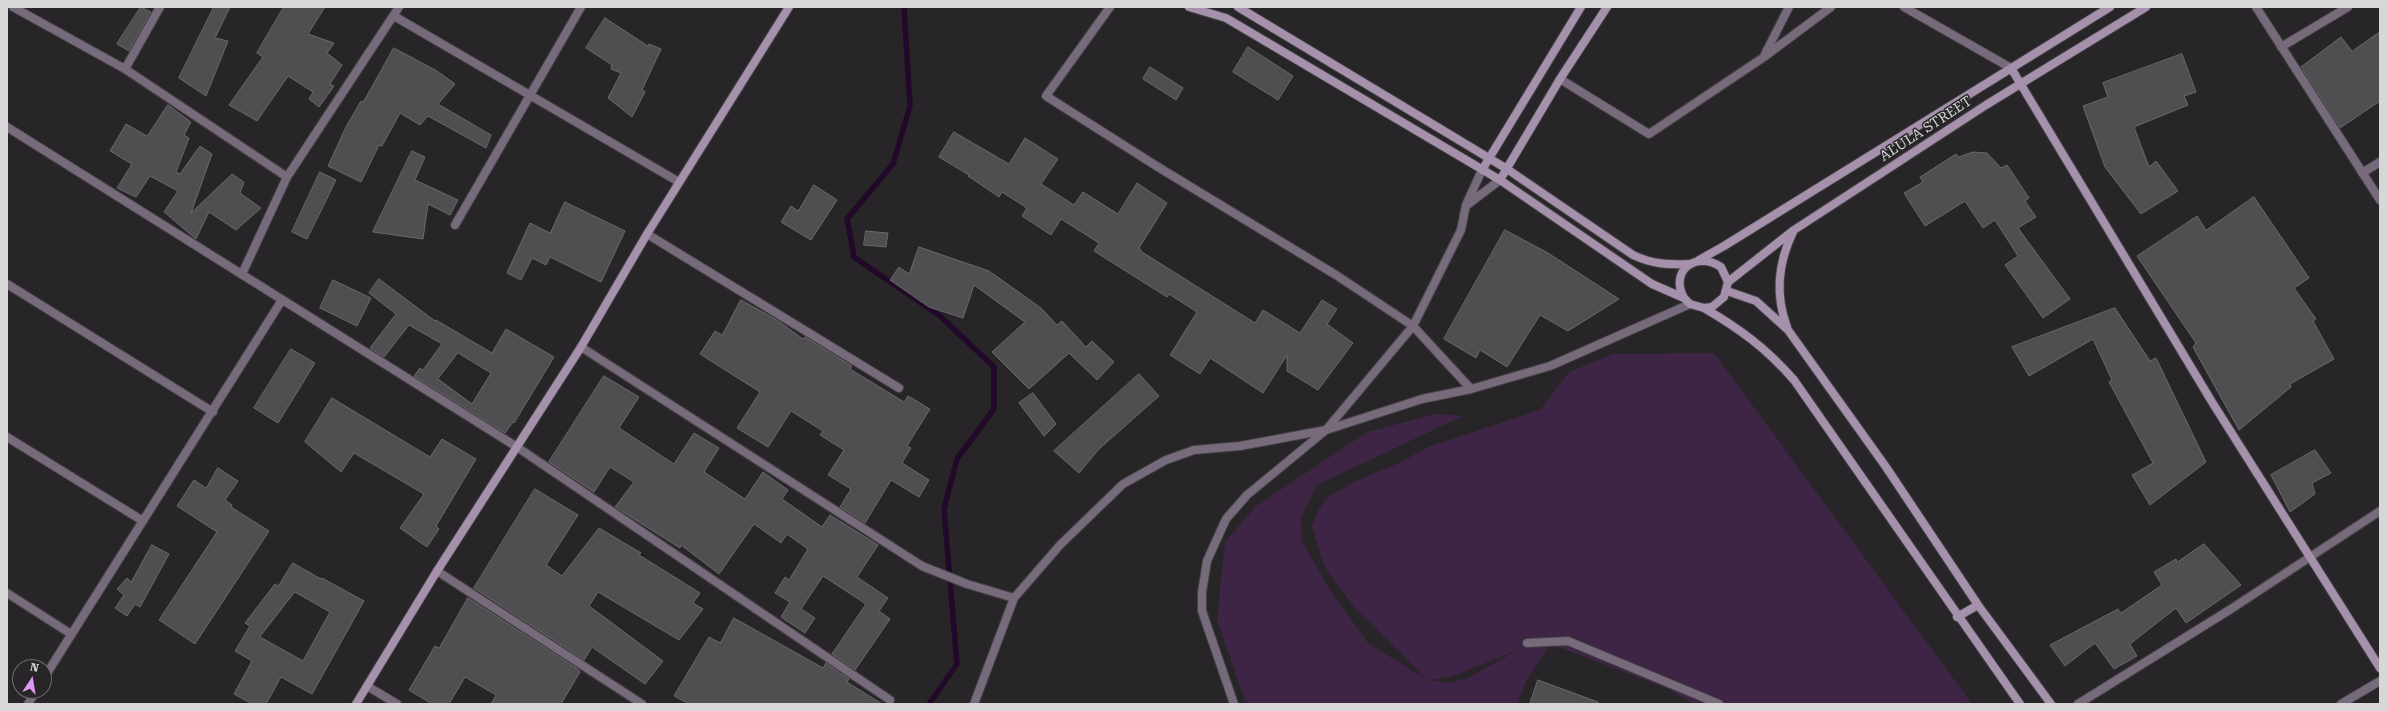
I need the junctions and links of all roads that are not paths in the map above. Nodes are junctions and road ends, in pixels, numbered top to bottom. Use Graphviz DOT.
graph roads {
  1 [pos="13,7"];
  2 [pos="160,7"];
  3 [pos="399,7"];
  4 [pos="581,7"];
  5 [pos="789,7"];
  6 [pos="1110,7"];
  7 [pos="1190,7"];
  8 [pos="1238,7"];
  9 [pos="1581,7"];
  10 [pos="1607,7"];
  11 [pos="1789,7"];
  12 [pos="1831,7"];
  13 [pos="1904,7"];
  14 [pos="2110,7"];
  15 [pos="2146,7"];
  16 [pos="2256,7"];
  17 [pos="2348,7"];
  18 [pos="394,16"];
  19 [pos="2281,46"];
  20 [pos="1764,57"];
  21 [pos="2011,68"];
  22 [pos="125,69"];
  23 [pos="1560,79"];
  24 [pos="2021,85"];
  25 [pos="530,96"];
  26 [pos="7,127"];
  27 [pos="1489,159"];
  28 [pos="2380,162"];
  29 [pos="1507,169"];
  30 [pos="1482,170"];
  31 [pos="2362,173"];
  32 [pos="287,178"];
  33 [pos="1500,180"];
  34 [pos="678,182"];
  35 [pos="2380,200"];
  36 [pos="1466,205"];
  37 [pos="456,225"];
  38 [pos="1794,230"];
  39 [pos="646,234"];
  40 [pos="1693,262"];
  41 [pos="242,274"];
  42 [pos="7,284"];
  43 [pos="1728,287"];
  44 [pos="282,300"];
  45 [pos="1687,301"];
  46 [pos="1704,308"];
  47 [pos="1414,326"];
  48 [pos="1788,330"];
  49 [pos="581,347"];
  50 [pos="899,388"];
  51 [pos="1472,389"];
  52 [pos="213,412"];
  53 [pos="1326,430"];
  54 [pos="7,437"];
  55 [pos="517,447"];
  56 [pos="2380,511"];
  57 [pos="143,522"];
  58 [pos="2310,556"];
  59 [pos="437,571"];
  60 [pos="7,594"];
  61 [pos="1014,598"];
  62 [pos="1978,605"];
  63 [pos="1958,617"];
  64 [pos="71,634"];
  65 [pos="1527,643"];
  66 [pos="52,665"];
  67 [pos="2380,668"];
  68 [pos="2380,681"];
  69 [pos="367,686"];
  70 [pos="890,700"];
  71 [pos="356,704"];
  72 [pos="397,704"];
  73 [pos="642,704"];
  74 [pos="974,704"];
  75 [pos="1234,704"];
  76 [pos="1718,704"];
  77 [pos="2020,704"];
  78 [pos="2051,704"];
  79 [pos="2078,704"];
  80 [pos="2341,704"];
  1 -- 22 [label="street"];
  2 -- 22 [label="street"];
  3 -- 18 [label="street"];
  4 -- 25 [label="street"];
  5 -- 34 [label="street"];
  6 -- 47 [label="street"];
  7 -- 30 [label="street"];
  8 -- 27 [label="street"];
  9 -- 27 [label="street"];
  10 -- 23 [label="street"];
  11 -- 20 [label="street"];
  12 -- 20 [label="street"];
  13 -- 21 [label="street"];
  14 -- 21 [label="street, ALULA STREET"];
  15 -- 24 [label="street, ALULA STREET"];
  16 -- 19 [label="street"];
  17 -- 19 [label="street"];
  18 -- 25 [label="street"];
  18 -- 32 [label="street"];
  19 -- 31 [label="street"];
  20 -- 23 [label="street"];
  21 -- 24 [label="street"];
  21 -- 40 [label="street, ALULA STREET"];
  22 -- 32 [label="street"];
  23 -- 29 [label="street"];
  24 -- 38 [label="street, ALULA STREET"];
  24 -- 58 [label="street"];
  25 -- 34 [label="street"];
  25 -- 37 [label="street"];
  26 -- 41 [label="street"];
  27 -- 29 [label="street"];
  27 -- 30 [label="street"];
  28 -- 31 [label="street"];
  29 -- 33 [label="street"];
  29 -- 40 [label="street"];
  30 -- 33 [label="street"];
  30 -- 36 [label="street"];
  31 -- 35 [label="street"];
  32 -- 41 [label="street"];
  33 -- 36 [label="street"];
  33 -- 45 [label="street"];
  34 -- 39 [label="street"];
  36 -- 47 [label="street"];
  38 -- 43 [label="street, ALULA STREET"];
  38 -- 48 [label="street"];
  39 -- 49 [label="street"];
  39 -- 50 [label="street"];
  40 -- 43 [label="street"];
  40 -- 45 [label="street"];
  41 -- 44 [label="street"];
  42 -- 52 [label="street"];
  43 -- 46 [label="street"];
  43 -- 48 [label="street"];
  44 -- 52 [label="street"];
  44 -- 55 [label="street"];
  45 -- 46 [label="street"];
  45 -- 51 [label="street"];
  46 -- 63 [label="street"];
  47 -- 51 [label="street"];
  47 -- 53 [label="street"];
  48 -- 62 [label="street"];
  49 -- 55 [label="street"];
  49 -- 61 [label="street"];
  51 -- 53 [label="street"];
  52 -- 57 [label="street"];
  53 -- 61 [label="street"];
  53 -- 75 [label="street"];
  54 -- 57 [label="street"];
  55 -- 59 [label="street"];
  55 -- 70 [label="street"];
  56 -- 58 [label="street"];
  57 -- 64 [label="street"];
  58 -- 67 [label="street"];
  58 -- 79 [label="street"];
  59 -- 69 [label="street"];
  59 -- 73 [label="street"];
  60 -- 64 [label="street"];
  61 -- 74 [label="street"];
  62 -- 63 [label="street"];
  62 -- 78 [label="street"];
  63 -- 77 [label="street"];
  64 -- 66 [label="street"];
  65 -- 76 [label="street"];
  68 -- 80 [label="street"];
  69 -- 71 [label="street"];
  69 -- 72 [label="street"];
}
